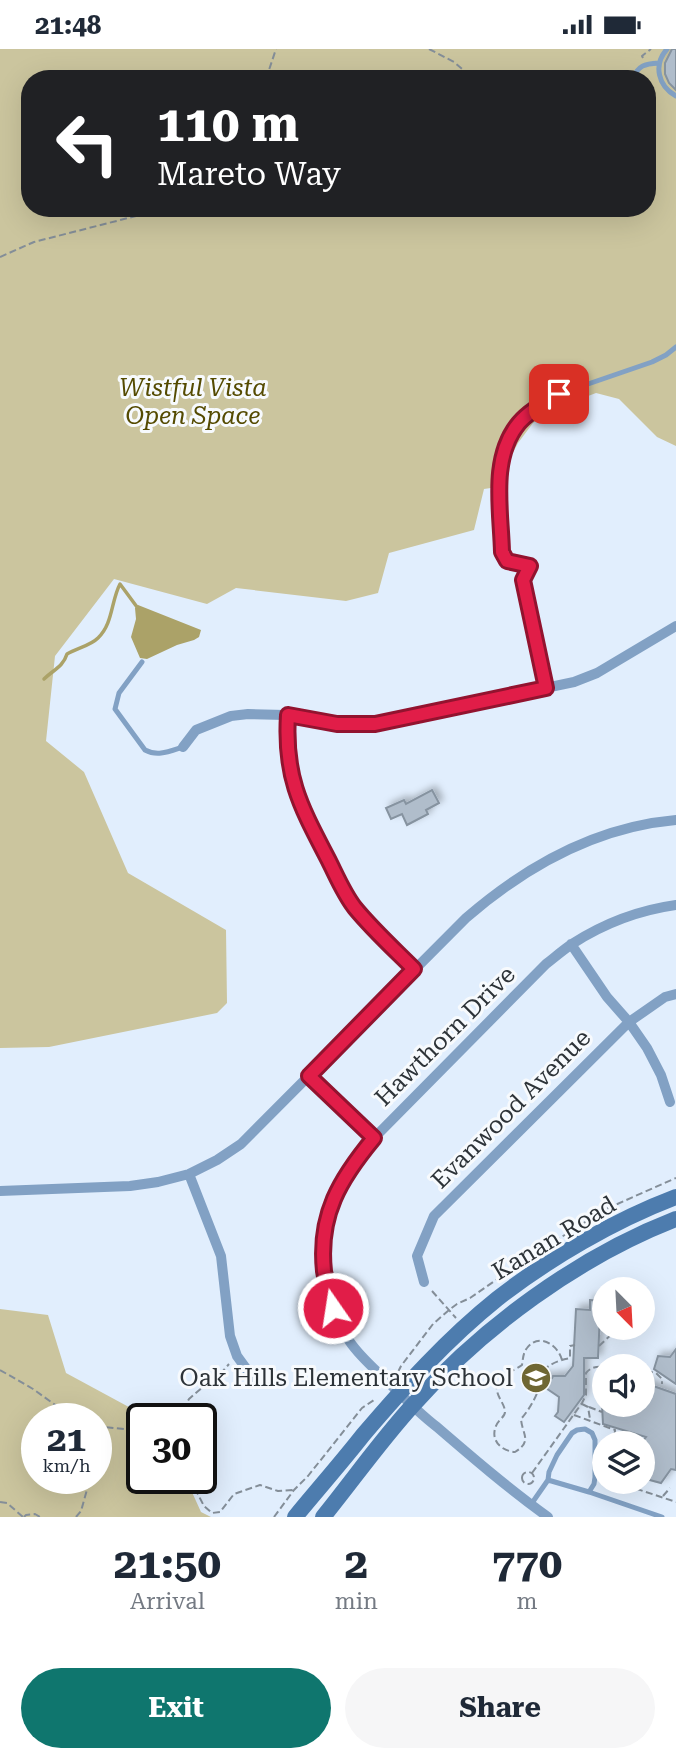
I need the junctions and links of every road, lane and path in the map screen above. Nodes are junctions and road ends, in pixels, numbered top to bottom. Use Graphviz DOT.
graph roads {
  1 [pos="276,49"];
  2 [pos="429,49"];
  3 [pos="667,49"];
  4 [pos="659,63"];
  5 [pos="269,70"];
  6 [pos="463,70"];
  7 [pos="638,70"];
  8 [pos="676,96"];
  9 [pos="129,217"];
  10 [pos="0,257"];
  11 [pos="676,347"];
  12 [pos="530,566"];
  13 [pos="676,626"];
  14 [pos="142,662"];
  15 [pos="546,688"];
  16 [pos="288,715"];
  17 [pos="183,747"];
  18 [pos="676,820"];
  19 [pos="676,905"];
  20 [pos="571,944"];
  21 [pos="414,969"];
  22 [pos="676,994"];
  23 [pos="629,1022"];
  24 [pos="309,1076"];
  25 [pos="670,1102"];
  26 [pos="374,1138"];
  27 [pos="189,1174"];
  28 [pos="0,1191"];
  29 [pos="676,1197"];
  30 [pos="676,1219"];
  31 [pos="424,1282"];
  32 [pos="456,1319"];
  33 [pos="604,1341"];
  34 [pos="575,1345"];
  35 [pos="599,1346"];
  36 [pos="237,1356"];
  37 [pos="562,1360"];
  38 [pos="592,1368"];
  39 [pos="0,1370"];
  40 [pos="655,1373"];
  41 [pos="254,1378"];
  42 [pos="662,1384"];
  43 [pos="399,1393"];
  44 [pos="377,1398"];
  45 [pos="53,1403"];
  46 [pos="187,1403"];
  47 [pos="582,1403"];
  48 [pos="412,1406"];
  49 [pos="588,1407"];
  50 [pos="592,1408"];
  51 [pos="573,1415"];
  52 [pos="590,1420"];
  53 [pos="615,1431"];
  54 [pos="532,1473"];
  55 [pos="548,1481"];
  56 [pos="670,1487"];
  57 [pos="294,1490"];
  58 [pos="589,1492"];
  59 [pos="86,1494"];
  60 [pos="198,1494"];
  61 [pos="653,1494"];
  62 [pos="662,1497"];
  63 [pos="676,1501"];
  64 [pos="0,1502"];
  65 [pos="531,1505"];
  66 [pos="23,1517"];
  67 [pos="40,1517"];
  68 [pos="76,1517"];
  69 [pos="274,1517"];
  70 [pos="295,1517"];
  71 [pos="323,1517"];
  72 [pos="548,1517"];
  73 [pos="662,1517"];
  1 -- 5 [label="path"];
  2 -- 6 [label="path"];
  3 -- 4 [label="lane"];
  4 -- 7 [label="lane"];
  4 -- 8 [label="lane"];
  9 -- 10 [label="path"];
  11 -- 12 [label="lane"];
  12 -- 15 [label="street"];
  13 -- 15 [label="street"];
  14 -- 17 [label="lane"];
  15 -- 16 [label="street"];
  16 -- 17 [label="street"];
  16 -- 21 [label="street"];
  18 -- 21 [label="street"];
  19 -- 20 [label="street, Hawthorn Drive"];
  20 -- 23 [label="street"];
  20 -- 26 [label="street, Hawthorn Drive"];
  21 -- 24 [label="street"];
  22 -- 23 [label="street, Evanwood Avenue"];
  23 -- 25 [label="street"];
  23 -- 31 [label="street, Evanwood Avenue"];
  24 -- 26 [label="street"];
  24 -- 27 [label="street"];
  26 -- 43 [label="street, Hawthorn Drive"];
  27 -- 28 [label="street"];
  27 -- 36 [label="street"];
  29 -- 43 [label="main road, Kanan Road"];
  30 -- 48 [label="main road, Kanan Road"];
  31 -- 32 [label="path"];
  33 -- 35 [label="path"];
  34 -- 37 [label="path"];
  36 -- 41 [label="street"];
  36 -- 46 [label="path"];
  37 -- 37 [label="path"];
  38 -- 47 [label="path"];
  39 -- 45 [label="path"];
  40 -- 42 [label="path"];
  43 -- 48 [label="street, Hawthorn Drive"];
  43 -- 70 [label="main road, Kanan Road"];
  44 -- 57 [label="path"];
  47 -- 49 [label="path"];
  47 -- 51 [label="path"];
  48 -- 65 [label="street, Hawthorn Drive"];
  48 -- 71 [label="main road, Kanan Road"];
  49 -- 50 [label="path"];
  49 -- 52 [label="path"];
  51 -- 52 [label="path"];
  51 -- 54 [label="path"];
  52 -- 53 [label="path"];
  55 -- 58 [label="lane"];
  55 -- 58 [label="lane"];
  55 -- 65 [label="lane"];
  56 -- 62 [label="path"];
  57 -- 60 [label="path"];
  57 -- 69 [label="path"];
  58 -- 73 [label="lane"];
  59 -- 68 [label="path"];
  61 -- 62 [label="path"];
  62 -- 63 [label="path"];
  64 -- 66 [label="path"];
  65 -- 72 [label="street, Hawthorn Drive"];
  66 -- 67 [label="path"];
}
